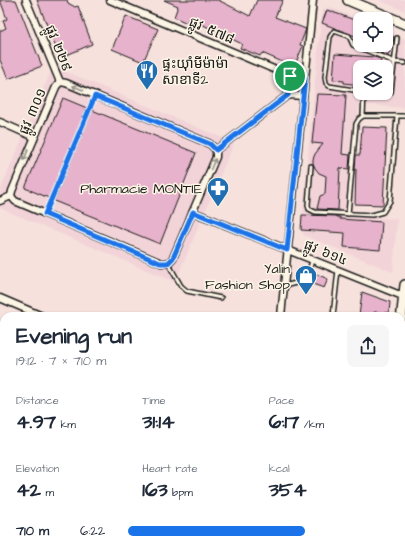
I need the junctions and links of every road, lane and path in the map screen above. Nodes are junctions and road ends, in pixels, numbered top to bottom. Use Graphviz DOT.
graph roads {
  1 [pos="26,0"];
  2 [pos="110,0"];
  3 [pos="313,0"];
  4 [pos="348,0"];
  5 [pos="405,24"];
  6 [pos="397,38"];
  7 [pos="390,60"];
  8 [pos="395,62"];
  9 [pos="405,63"];
  10 [pos="290,76"];
  11 [pos="393,77"];
  12 [pos="305,78"];
  13 [pos="60,82"];
  14 [pos="353,91"];
  15 [pos="288,95"];
  16 [pos="95,96"];
  17 [pos="303,96"];
  18 [pos="364,100"];
  19 [pos="363,116"];
  20 [pos="397,116"];
  21 [pos="405,116"];
  22 [pos="0,122"];
  23 [pos="34,136"];
  24 [pos="216,150"];
  25 [pos="311,166"];
  26 [pos="11,196"];
  27 [pos="0,201"];
  28 [pos="193,212"];
  29 [pos="45,214"];
  30 [pos="348,214"];
  31 [pos="287,250"];
  32 [pos="312,260"];
  33 [pos="168,263"];
  34 [pos="338,270"];
  35 [pos="405,285"];
  36 [pos="284,286"];
  37 [pos="404,297"];
  38 [pos="0,298"];
  39 [pos="221,298"];
  40 [pos="33,312"];
  41 [pos="281,312"];
  42 [pos="333,312"];
  43 [pos="402,312"];
  1 -- 13 [label="street, ផ្លូវ ២២៩"];
  2 -- 10 [label="street, ផ្លូវ ៥៧៨"];
  3 -- 12 [label="street"];
  4 -- 5 [label="main road"];
  6 -- 8 [label="lane"];
  7 -- 14 [label="lane"];
  8 -- 9 [label="lane"];
  8 -- 11 [label="lane"];
  10 -- 12 [label="street, ផ្លូវ ៥៧៨"];
  10 -- 15 [label="street"];
  12 -- 17 [label="street"];
  16 -- 13 [label="street, one-way"];
  13 -- 23 [label="street, ផ្លូវ ៣០១"];
  15 -- 17 [label="street"];
  15 -- 24 [label="street"];
  16 -- 24 [label="street"];
  16 -- 29 [label="lane"];
  17 -- 31 [label="street"];
  18 -- 19 [label="lane"];
  19 -- 20 [label="lane"];
  19 -- 30 [label="lane"];
  20 -- 21 [label="lane"];
  20 -- 30 [label="lane"];
  22 -- 23 [label="street"];
  23 -- 26 [label="street, ផ្លូវ ៣០១, one-way"];
  28 -- 24 [label="street, one-way"];
  25 -- 30 [label="lane"];
  26 -- 27 [label="street"];
  26 -- 29 [label="street"];
  28 -- 31 [label="street, ផ្លូវ ៦១៤"];
  28 -- 33 [label="street"];
  29 -- 33 [label="street"];
  31 -- 32 [label="street, ផ្លូវ ៦១៤"];
  31 -- 36 [label="street"];
  32 -- 34 [label="street, ផ្លូវ ៦១៤"];
  32 -- 36 [label="lane"];
  33 -- 39 [label="lane"];
  34 -- 37 [label="street, ផ្លូវ ៦១៤"];
  34 -- 42 [label="lane"];
  35 -- 37 [label="main road"];
  36 -- 41 [label="street"];
  37 -- 43 [label="main road"];
  38 -- 40 [label="street"];
}
